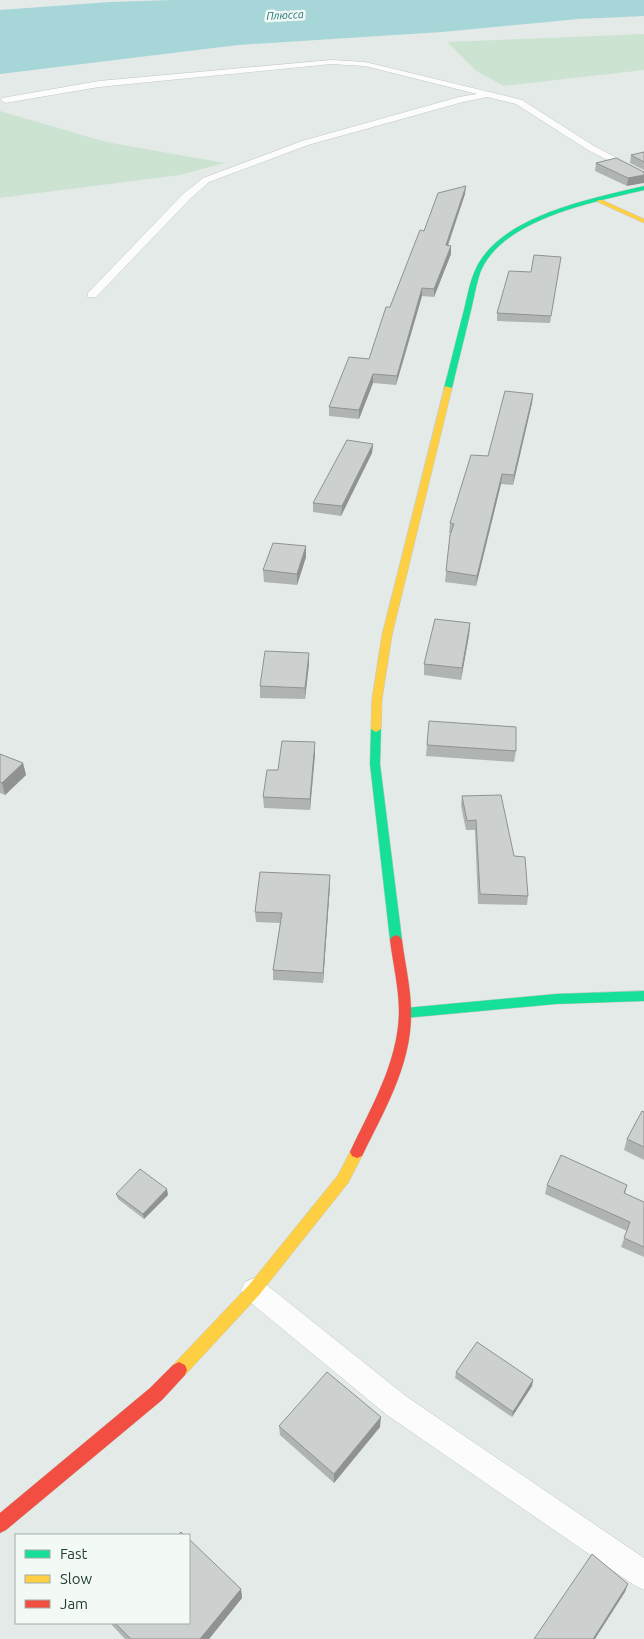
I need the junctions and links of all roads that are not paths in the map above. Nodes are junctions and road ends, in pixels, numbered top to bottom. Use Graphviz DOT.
graph roads {
  1 [pos="499,97"];
  2 [pos="5,100"];
  3 [pos="644,176"];
  4 [pos="644,188"];
  5 [pos="600,201"];
  6 [pos="644,221"];
  7 [pos="92,295"];
  8 [pos="644,996"];
  9 [pos="405,1013"];
  10 [pos="254,1290"];
  11 [pos="0,1524"];
  12 [pos="644,1575"];
  1 -- 2 [label="lane"];
  1 -- 3 [label="lane"];
  1 -- 7 [label="lane"];
  4 -- 5 [label="street"];
  5 -- 6 [label="street"];
  5 -- 9 [label="street"];
  8 -- 9 [label="street"];
  9 -- 10 [label="street"];
  10 -- 11 [label="street"];
  10 -- 12 [label="lane"];
}
